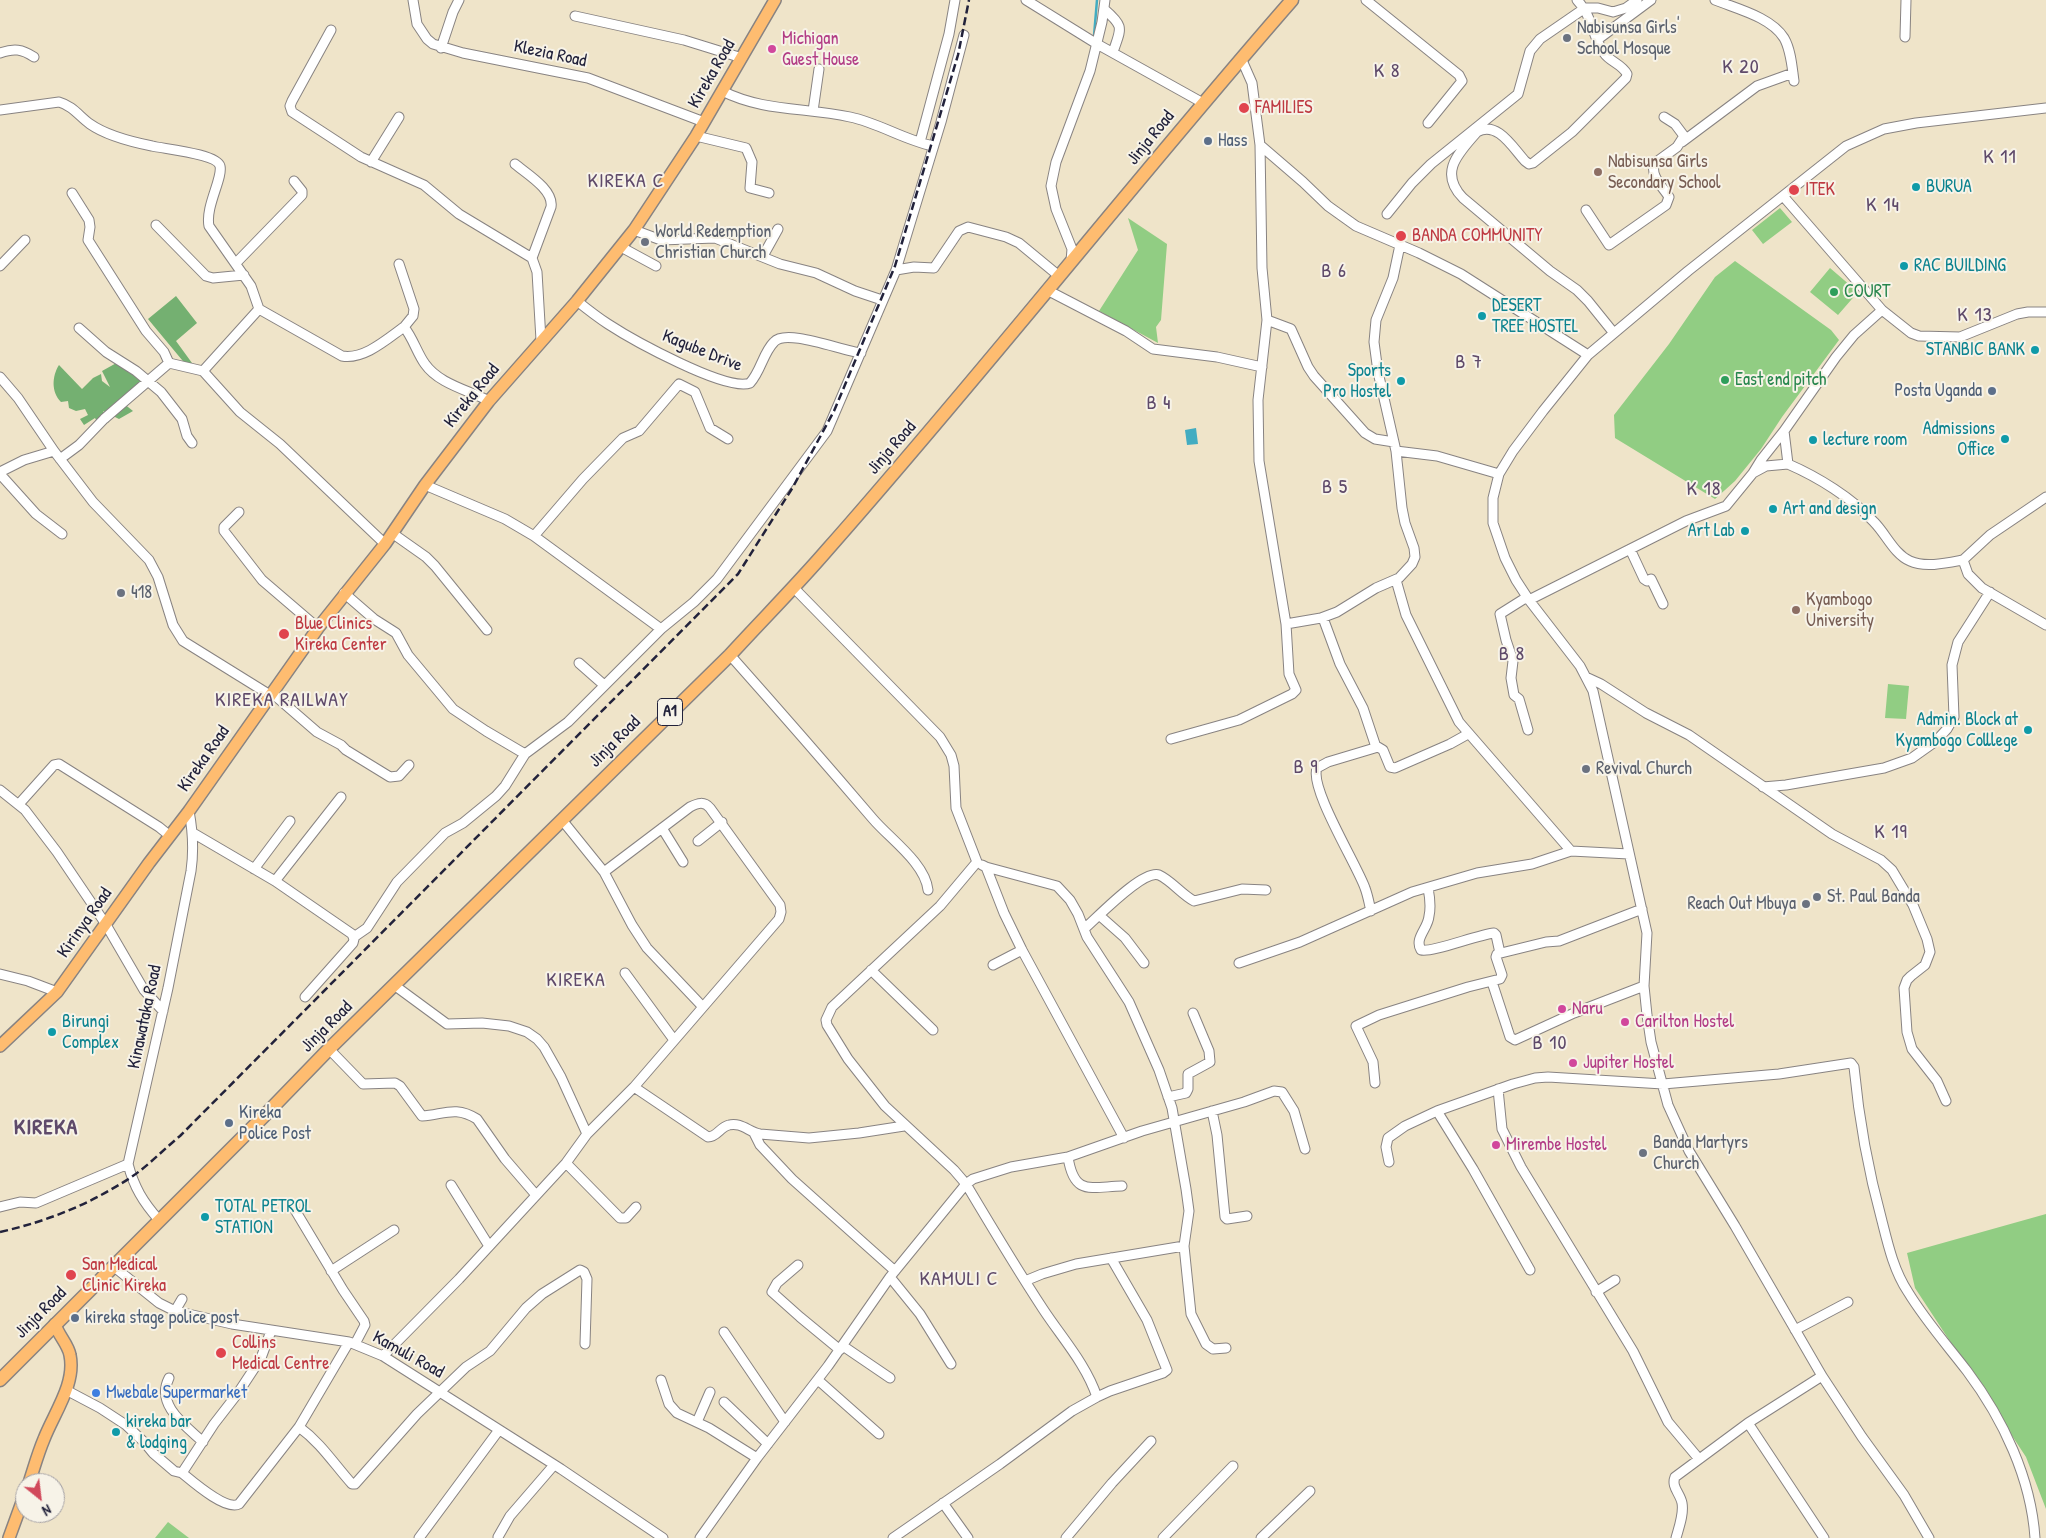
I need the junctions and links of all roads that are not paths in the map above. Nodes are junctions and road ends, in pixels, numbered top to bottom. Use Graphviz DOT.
graph roads {
  1 [pos="413,0"];
  2 [pos="459,0"];
  3 [pos="955,0"];
  4 [pos="1026,0"];
  5 [pos="1292,0"];
  6 [pos="1366,0"];
  7 [pos="1577,0"];
  8 [pos="1636,0"];
  9 [pos="1651,0"];
  10 [pos="1715,0"];
  11 [pos="1906,0"];
  12 [pos="772,1"];
  13 [pos="1104,4"];
  14 [pos="1585,8"];
  15 [pos="575,16"];
  16 [pos="331,30"];
  17 [pos="964,35"];
  18 [pos="1905,37"];
  19 [pos="1597,40"];
  20 [pos="1097,44"];
  21 [pos="441,48"];
  22 [pos="1113,52"];
  23 [pos="0,53"];
  24 [pos="34,57"];
  25 [pos="742,58"];
  26 [pos="1241,58"];
  27 [pos="819,69"];
  28 [pos="722,91"];
  29 [pos="1203,103"];
  30 [pos="2046,108"];
  31 [pos="0,110"];
  32 [pos="813,111"];
  33 [pos="399,117"];
  34 [pos="1664,117"];
  35 [pos="704,122"];
  36 [pos="1428,123"];
  37 [pos="696,136"];
  38 [pos="920,142"];
  39 [pos="1682,143"];
  40 [pos="1260,145"];
  41 [pos="933,146"];
  42 [pos="371,162"];
  43 [pos="515,164"];
  44 [pos="294,181"];
  45 [pos="72,193"];
  46 [pos="769,193"];
  47 [pos="1783,196"];
  48 [pos="1586,210"];
  49 [pos="1387,214"];
  50 [pos="156,225"];
  51 [pos="778,229"];
  52 [pos="634,230"];
  53 [pos="25,240"];
  54 [pos="1400,245"];
  55 [pos="621,247"];
  56 [pos="763,256"];
  57 [pos="532,258"];
  58 [pos="1072,261"];
  59 [pos="236,263"];
  60 [pos="399,264"];
  61 [pos="0,266"];
  62 [pos="656,266"];
  63 [pos="896,270"];
  64 [pos="244,275"];
  65 [pos="1059,276"];
  66 [pos="1047,290"];
  67 [pos="882,300"];
  68 [pos="577,301"];
  69 [pos="259,309"];
  70 [pos="1882,310"];
  71 [pos="2046,312"];
  72 [pos="1267,320"];
  73 [pos="404,327"];
  74 [pos="80,328"];
  75 [pos="1613,332"];
  76 [pos="541,340"];
  77 [pos="860,353"];
  78 [pos="1588,355"];
  79 [pos="168,363"];
  80 [pos="1262,367"];
  81 [pos="203,371"];
  82 [pos="0,377"];
  83 [pos="147,381"];
  84 [pos="489,401"];
  85 [pos="1784,431"];
  86 [pos="728,438"];
  87 [pos="1394,442"];
  88 [pos="192,443"];
  89 [pos="54,451"];
  90 [pos="1396,452"];
  91 [pos="60,459"];
  92 [pos="1788,464"];
  93 [pos="0,473"];
  94 [pos="1753,473"];
  95 [pos="1499,474"];
  96 [pos="426,485"];
  97 [pos="2046,497"];
  98 [pos="239,512"];
  99 [pos="392,533"];
  100 [pos="62,534"];
  101 [pos="534,536"];
  102 [pos="385,544"];
  103 [pos="1630,549"];
  104 [pos="1963,560"];
  105 [pos="1396,580"];
  106 [pos="793,587"];
  107 [pos="1990,592"];
  108 [pos="344,593"];
  109 [pos="1528,598"];
  110 [pos="1663,604"];
  111 [pos="1323,618"];
  112 [pos="1286,624"];
  113 [pos="2046,625"];
  114 [pos="318,628"];
  115 [pos="661,628"];
  116 [pos="487,630"];
  117 [pos="730,655"];
  118 [pos="579,662"];
  119 [pos="1588,678"];
  120 [pos="604,686"];
  121 [pos="271,694"];
  122 [pos="1528,730"];
  123 [pos="1468,734"];
  124 [pos="1171,739"];
  125 [pos="1376,747"];
  126 [pos="525,754"];
  127 [pos="409,765"];
  128 [pos="1763,787"];
  129 [pos="0,790"];
  130 [pos="341,797"];
  131 [pos="19,804"];
  132 [pos="189,811"];
  133 [pos="562,820"];
  134 [pos="290,821"];
  135 [pos="722,822"];
  136 [pos="662,828"];
  137 [pos="194,833"];
  138 [pos="170,836"];
  139 [pos="698,841"];
  140 [pos="1571,852"];
  141 [pos="1629,854"];
  142 [pos="683,862"];
  143 [pos="981,865"];
  144 [pos="254,869"];
  145 [pos="604,872"];
  146 [pos="275,881"];
  147 [pos="1428,888"];
  148 [pos="928,890"];
  149 [pos="1266,890"];
  150 [pos="1642,909"];
  151 [pos="1371,911"];
  152 [pos="1100,915"];
  153 [pos="105,923"];
  154 [pos="1084,929"];
  155 [pos="354,936"];
  156 [pos="1022,950"];
  157 [pos="1500,953"];
  158 [pos="1239,962"];
  159 [pos="1144,963"];
  160 [pos="993,965"];
  161 [pos="872,970"];
  162 [pos="625,973"];
  163 [pos="0,974"];
  164 [pos="1492,982"];
  165 [pos="394,985"];
  166 [pos="1644,986"];
  167 [pos="58,992"];
  168 [pos="304,997"];
  169 [pos="702,1006"];
  170 [pos="163,1011"];
  171 [pos="1193,1013"];
  172 [pos="933,1030"];
  173 [pos="674,1040"];
  174 [pos="0,1046"];
  175 [pos="329,1049"];
  176 [pos="1375,1083"];
  177 [pos="1663,1084"];
  178 [pos="634,1087"];
  179 [pos="1498,1090"];
  180 [pos="1168,1098"];
  181 [pos="1946,1101"];
  182 [pos="1437,1110"];
  183 [pos="1212,1111"];
  184 [pos="1174,1122"];
  185 [pos="904,1126"];
  186 [pos="754,1133"];
  187 [pos="588,1134"];
  188 [pos="1124,1138"];
  189 [pos="1305,1149"];
  190 [pos="1068,1157"];
  191 [pos="1389,1162"];
  192 [pos="566,1163"];
  193 [pos="128,1164"];
  194 [pos="966,1184"];
  195 [pos="451,1185"];
  196 [pos="1122,1186"];
  197 [pos="536,1195"];
  198 [pos="0,1207"];
  199 [pos="636,1207"];
  200 [pos="295,1210"];
  201 [pos="1247,1216"];
  202 [pos="159,1220"];
  203 [pos="394,1230"];
  204 [pos="489,1246"];
  205 [pos="1184,1246"];
  206 [pos="1111,1258"];
  207 [pos="798,1265"];
  208 [pos="113,1266"];
  209 [pos="331,1270"];
  210 [pos="1530,1270"];
  211 [pos="893,1274"];
  212 [pos="1615,1280"];
  213 [pos="1025,1281"];
  214 [pos="1596,1292"];
  215 [pos="182,1299"];
  216 [pos="1848,1302"];
  217 [pos="175,1311"];
  218 [pos="55,1324"];
  219 [pos="1795,1330"];
  220 [pos="271,1331"];
  221 [pos="724,1332"];
  222 [pos="352,1343"];
  223 [pos="585,1344"];
  224 [pos="841,1348"];
  225 [pos="1226,1348"];
  226 [pos="383,1356"];
  227 [pos="951,1364"];
  228 [pos="1822,1376"];
  229 [pos="169,1378"];
  230 [pos="890,1378"];
  231 [pos="0,1380"];
  232 [pos="661,1380"];
  233 [pos="818,1380"];
  234 [pos="66,1390"];
  235 [pos="442,1392"];
  236 [pos="710,1392"];
  237 [pos="1097,1397"];
  238 [pos="724,1402"];
  239 [pos="697,1422"];
  240 [pos="785,1422"];
  241 [pos="1748,1423"];
  242 [pos="299,1427"];
  243 [pos="499,1430"];
  244 [pos="879,1434"];
  245 [pos="1152,1441"];
  246 [pos="203,1442"];
  247 [pos="768,1444"];
  248 [pos="757,1458"];
  249 [pos="1699,1459"];
  250 [pos="554,1465"];
  251 [pos="1233,1466"];
  252 [pos="32,1473"];
  253 [pos="182,1473"];
  254 [pos="1310,1490"];
  255 [pos="943,1503"];
  256 [pos="15,1522"];
  257 [pos="498,1537"];
  258 [pos="9,1538"];
  259 [pos="419,1538"];
  260 [pos="663,1538"];
  261 [pos="700,1538"];
  262 [pos="893,1538"];
  263 [pos="968,1538"];
  264 [pos="1066,1538"];
  265 [pos="1163,1538"];
  266 [pos="1261,1538"];
  267 [pos="1676,1538"];
  268 [pos="1824,1538"];
  269 [pos="1929,1538"];
  270 [pos="2035,1538"];
  1 -- 21 [label="street, Klezia Road"];
  2 -- 21 [label="street"];
  3 -- 38 [label="street"];
  4 -- 20 [label="street"];
  5 -- 26 [label="highway, Jinja Road / A1"];
  6 -- 36 [label="street"];
  7 -- 14 [label="street"];
  8 -- 14 [label="street"];
  9 -- 19 [label="street"];
  10 -- 39 [label="street"];
  11 -- 18 [label="street"];
  12 -- 25 [label="main road, Kireka Road"];
  13 -- 20 [label="street"];
  13 -- 22 [label="street"];
  14 -- 19 [label="street"];
  14 -- 49 [label="street"];
  15 -- 25 [label="street"];
  16 -- 42 [label="street"];
  17 -- 41 [label="street"];
  19 -- 75 [label="street"];
  20 -- 22 [label="street"];
  20 -- 58 [label="street"];
  21 -- 35 [label="street, Klezia Road"];
  22 -- 29 [label="street"];
  23 -- 24 [label="street"];
  25 -- 28 [label="main road, Kireka Road"];
  26 -- 29 [label="highway, Jinja Road / A1"];
  26 -- 40 [label="street"];
  27 -- 32 [label="street"];
  28 -- 32 [label="street"];
  28 -- 35 [label="main road, Kireka Road"];
  29 -- 58 [label="highway, Jinja Road / A1"];
  30 -- 47 [label="street"];
  31 -- 59 [label="street"];
  32 -- 38 [label="street"];
  33 -- 42 [label="street"];
  34 -- 39 [label="street"];
  35 -- 37 [label="main road, Kireka Road"];
  37 -- 46 [label="street"];
  37 -- 52 [label="main road, Kireka Road"];
  38 -- 41 [label="street"];
  39 -- 48 [label="street"];
  40 -- 54 [label="street"];
  40 -- 72 [label="street"];
  41 -- 63 [label="street"];
  42 -- 57 [label="street"];
  43 -- 57 [label="street"];
  44 -- 59 [label="street"];
  45 -- 79 [label="street"];
  47 -- 70 [label="street"];
  47 -- 75 [label="street"];
  50 -- 64 [label="street"];
  51 -- 56 [label="street"];
  52 -- 55 [label="main road, Kireka Road"];
  52 -- 56 [label="street"];
  53 -- 61 [label="street"];
  54 -- 78 [label="street"];
  54 -- 87 [label="street"];
  55 -- 62 [label="street"];
  55 -- 68 [label="main road, Kireka Road"];
  56 -- 67 [label="street"];
  57 -- 76 [label="street"];
  58 -- 65 [label="highway, Jinja Road / A1"];
  59 -- 64 [label="street"];
  60 -- 73 [label="street"];
  63 -- 65 [label="street"];
  63 -- 67 [label="street"];
  64 -- 69 [label="street"];
  65 -- 66 [label="highway, Jinja Road / A1"];
  66 -- 80 [label="street"];
  66 -- 106 [label="highway, Jinja Road / A1"];
  67 -- 77 [label="street"];
  68 -- 76 [label="main road, Kireka Road"];
  68 -- 77 [label="street, Kagube Drive"];
  69 -- 73 [label="street"];
  69 -- 81 [label="street"];
  70 -- 71 [label="street"];
  70 -- 85 [label="street"];
  72 -- 80 [label="street"];
  72 -- 87 [label="street"];
  73 -- 84 [label="street"];
  74 -- 83 [label="street"];
  75 -- 78 [label="street"];
  76 -- 84 [label="main road, Kireka Road"];
  77 -- 115 [label="street"];
  78 -- 95 [label="street"];
  79 -- 81 [label="street"];
  79 -- 83 [label="street"];
  80 -- 112 [label="street"];
  81 -- 102 [label="street"];
  82 -- 89 [label="street"];
  83 -- 88 [label="street"];
  83 -- 91 [label="street"];
  84 -- 96 [label="main road, Kireka Road"];
  85 -- 92 [label="street"];
  85 -- 94 [label="street"];
  86 -- 101 [label="street"];
  87 -- 90 [label="street"];
  89 -- 91 [label="street"];
  89 -- 93 [label="street"];
  90 -- 95 [label="street"];
  90 -- 105 [label="street"];
  91 -- 121 [label="street"];
  92 -- 94 [label="street"];
  92 -- 104 [label="street"];
  93 -- 100 [label="street"];
  94 -- 103 [label="street"];
  95 -- 109 [label="street"];
  96 -- 99 [label="main road, Kireka Road"];
  96 -- 101 [label="street"];
  97 -- 104 [label="street"];
  98 -- 114 [label="street"];
  99 -- 102 [label="main road, Kireka Road"];
  99 -- 116 [label="street"];
  101 -- 115 [label="street"];
  102 -- 108 [label="main road, Kireka Road"];
  103 -- 109 [label="street"];
  103 -- 110 [label="street"];
  104 -- 107 [label="street"];
  105 -- 111 [label="street"];
  105 -- 123 [label="street"];
  106 -- 117 [label="highway, Jinja Road / A1"];
  106 -- 143 [label="street"];
  107 -- 113 [label="street"];
  107 -- 128 [label="street"];
  108 -- 114 [label="main road, Kireka Road"];
  108 -- 126 [label="street"];
  109 -- 119 [label="street"];
  109 -- 122 [label="street"];
  111 -- 112 [label="street"];
  111 -- 125 [label="street"];
  112 -- 124 [label="street"];
  114 -- 121 [label="main road, Kireka Road"];
  115 -- 120 [label="street"];
  117 -- 133 [label="highway, Jinja Road / A1"];
  117 -- 148 [label="street"];
  118 -- 120 [label="street"];
  119 -- 128 [label="street"];
  119 -- 141 [label="street"];
  120 -- 126 [label="street"];
  121 -- 127 [label="street"];
  121 -- 132 [label="main road, Kireka Road"];
  123 -- 125 [label="street"];
  123 -- 140 [label="street"];
  125 -- 151 [label="street"];
  126 -- 155 [label="street"];
  128 -- 181 [label="street"];
  129 -- 131 [label="street"];
  130 -- 146 [label="street"];
  131 -- 138 [label="street"];
  131 -- 153 [label="street"];
  132 -- 137 [label="street, Kinawataka Road"];
  132 -- 138 [label="main road, Kirinya Road"];
  133 -- 145 [label="street"];
  133 -- 165 [label="highway, Jinja Road / A1"];
  134 -- 144 [label="street"];
  135 -- 136 [label="street"];
  135 -- 139 [label="street"];
  135 -- 169 [label="street"];
  136 -- 142 [label="street"];
  136 -- 145 [label="street"];
  137 -- 144 [label="street"];
  137 -- 170 [label="street, Kinawataka Road"];
  138 -- 153 [label="main road, Kirinya Road"];
  140 -- 141 [label="street"];
  140 -- 147 [label="street"];
  141 -- 150 [label="street"];
  143 -- 154 [label="street"];
  143 -- 156 [label="street"];
  143 -- 161 [label="street"];
  144 -- 146 [label="street"];
  145 -- 169 [label="street"];
  146 -- 155 [label="street"];
  147 -- 151 [label="street"];
  147 -- 157 [label="street"];
  149 -- 152 [label="street"];
  150 -- 157 [label="street"];
  150 -- 166 [label="street"];
  151 -- 158 [label="street"];
  152 -- 154 [label="street"];
  152 -- 159 [label="street"];
  153 -- 167 [label="main road, Kirinya Road"];
  153 -- 170 [label="street"];
  154 -- 180 [label="street"];
  155 -- 168 [label="street"];
  156 -- 160 [label="street"];
  156 -- 188 [label="street"];
  157 -- 164 [label="street"];
  161 -- 172 [label="street"];
  161 -- 185 [label="street"];
  162 -- 173 [label="street"];
  163 -- 167 [label="street"];
  164 -- 166 [label="street"];
  164 -- 176 [label="street"];
  165 -- 175 [label="highway, Jinja Road / A1"];
  165 -- 187 [label="street"];
  166 -- 177 [label="street"];
  167 -- 174 [label="main road, Kirinya Road"];
  169 -- 173 [label="street"];
  170 -- 193 [label="street, Kinawataka Road"];
  171 -- 180 [label="street"];
  173 -- 178 [label="street"];
  175 -- 197 [label="street"];
  175 -- 202 [label="highway, Jinja Road / A1"];
  177 -- 179 [label="street"];
  177 -- 219 [label="street"];
  177 -- 270 [label="street"];
  178 -- 186 [label="street"];
  178 -- 187 [label="street"];
  179 -- 182 [label="street"];
  179 -- 214 [label="street"];
  180 -- 184 [label="street"];
  182 -- 191 [label="street"];
  182 -- 210 [label="street"];
  183 -- 184 [label="street"];
  183 -- 189 [label="street"];
  183 -- 201 [label="street"];
  184 -- 188 [label="street"];
  184 -- 205 [label="street"];
  185 -- 186 [label="street"];
  185 -- 194 [label="street"];
  186 -- 211 [label="street"];
  187 -- 192 [label="street"];
  188 -- 190 [label="street"];
  190 -- 194 [label="street"];
  190 -- 196 [label="street"];
  192 -- 197 [label="street"];
  192 -- 199 [label="street"];
  193 -- 198 [label="street"];
  193 -- 202 [label="street"];
  194 -- 211 [label="street"];
  194 -- 213 [label="street"];
  195 -- 204 [label="street"];
  197 -- 204 [label="street"];
  200 -- 209 [label="street"];
  202 -- 208 [label="highway, Jinja Road / A1"];
  203 -- 209 [label="street"];
  204 -- 226 [label="street"];
  205 -- 206 [label="street"];
  205 -- 225 [label="street"];
  206 -- 213 [label="street"];
  206 -- 237 [label="street"];
  207 -- 224 [label="street"];
  208 -- 217 [label="street, Kamuli Road"];
  208 -- 218 [label="highway, Jinja Road / A1"];
  209 -- 222 [label="street"];
  211 -- 224 [label="street"];
  211 -- 227 [label="street"];
  212 -- 214 [label="street"];
  213 -- 237 [label="street"];
  214 -- 249 [label="street"];
  215 -- 217 [label="street"];
  216 -- 219 [label="street"];
  217 -- 220 [label="street, Kamuli Road"];
  218 -- 231 [label="highway, Jinja Road / A1"];
  218 -- 234 [label="main road"];
  219 -- 228 [label="street"];
  220 -- 222 [label="street, Kamuli Road"];
  220 -- 246 [label="street"];
  221 -- 240 [label="street"];
  222 -- 226 [label="street, Kamuli Road"];
  222 -- 242 [label="street"];
  223 -- 235 [label="street"];
  224 -- 230 [label="street"];
  224 -- 233 [label="street"];
  226 -- 235 [label="street, Kamuli Road"];
  228 -- 241 [label="street"];
  228 -- 269 [label="street"];
  229 -- 246 [label="street"];
  232 -- 239 [label="street"];
  233 -- 240 [label="street"];
  233 -- 244 [label="street"];
  234 -- 252 [label="main road"];
  234 -- 253 [label="street"];
  235 -- 242 [label="street"];
  235 -- 243 [label="street, Kamuli Road"];
  236 -- 239 [label="street"];
  237 -- 255 [label="street"];
  238 -- 247 [label="street"];
  239 -- 248 [label="street"];
  240 -- 247 [label="street"];
  241 -- 249 [label="street"];
  241 -- 268 [label="street"];
  242 -- 253 [label="street"];
  243 -- 250 [label="street, Kamuli Road"];
  243 -- 259 [label="street"];
  245 -- 264 [label="street"];
  246 -- 253 [label="street"];
  247 -- 248 [label="street"];
  248 -- 261 [label="street"];
  249 -- 267 [label="street"];
  250 -- 257 [label="street"];
  250 -- 260 [label="street, Kamuli Road"];
  251 -- 265 [label="street"];
  254 -- 266 [label="street"];
  255 -- 262 [label="street"];
  255 -- 263 [label="street"];
  256 -- 258 [label="main road"];
}
